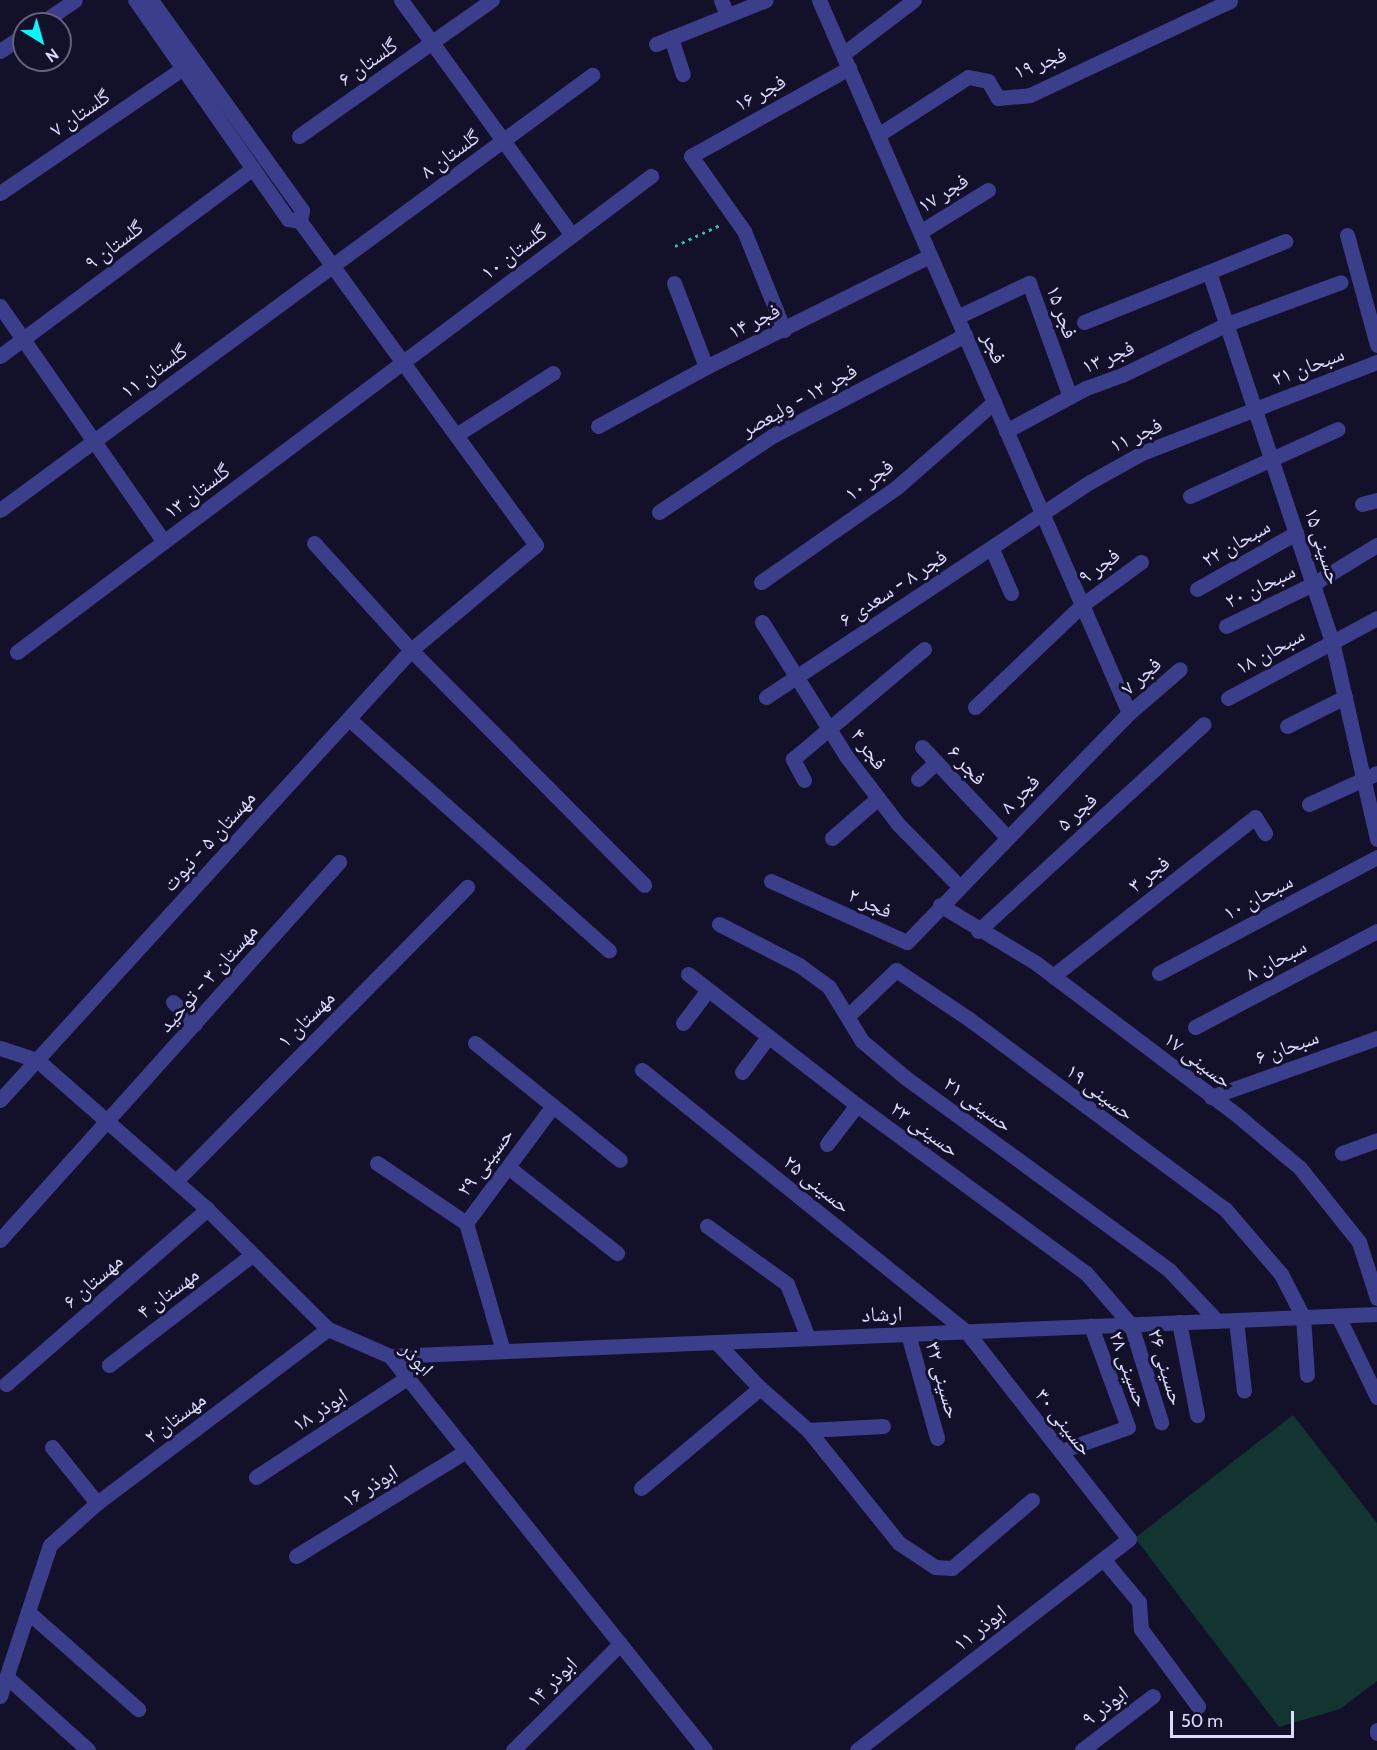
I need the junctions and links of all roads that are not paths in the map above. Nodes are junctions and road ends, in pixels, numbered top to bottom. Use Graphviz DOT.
graph roads {
  1 [pos="75,0"];
  2 [pos="401,0"];
  3 [pos="492,0"];
  4 [pos="721,0"];
  5 [pos="766,0"];
  6 [pos="819,0"];
  7 [pos="914,0"];
  8 [pos="141,1"];
  9 [pos="1230,1"];
  10 [pos="58,12"];
  11 [pos="727,15"];
  12 [pos="671,38"];
  13 [pos="432,42"];
  14 [pos="656,44"];
  15 [pos="846,61"];
  16 [pos="183,68"];
  17 [pos="683,74"];
  18 [pos="592,75"];
  19 [pos="878,135"];
  20 [pos="299,136"];
  21 [pos="503,140"];
  22 [pos="253,168"];
  23 [pos="651,176"];
  24 [pos="988,190"];
  25 [pos="0,193"];
  26 [pos="300,221"];
  27 [pos="920,232"];
  28 [pos="572,235"];
  29 [pos="1347,235"];
  30 [pos="1285,241"];
  31 [pos="930,256"];
  32 [pos="332,266"];
  33 [pos="1209,272"];
  34 [pos="1341,282"];
  35 [pos="674,284"];
  36 [pos="0,306"];
  37 [pos="957,317"];
  38 [pos="1084,322"];
  39 [pos="1227,324"];
  40 [pos="1375,326"];
  41 [pos="784,330"];
  42 [pos="965,334"];
  43 [pos="23,339"];
  44 [pos="1377,345"];
  45 [pos="0,356"];
  46 [pos="1377,362"];
  47 [pos="403,363"];
  48 [pos="706,367"];
  49 [pos="553,373"];
  50 [pos="1070,397"];
  51 [pos="994,402"];
  52 [pos="1255,408"];
  53 [pos="598,426"];
  54 [pos="1338,429"];
  55 [pos="1006,431"];
  56 [pos="456,435"];
  57 [pos="94,441"];
  58 [pos="1271,458"];
  59 [pos="1190,496"];
  60 [pos="1377,500"];
  61 [pos="1362,504"];
  62 [pos="0,510"];
  63 [pos="659,512"];
  64 [pos="1044,516"];
  65 [pos="1296,532"];
  66 [pos="164,542"];
  67 [pos="314,543"];
  68 [pos="1377,544"];
  69 [pos="992,549"];
  70 [pos="1141,562"];
  71 [pos="761,582"];
  72 [pos="1313,584"];
  73 [pos="1197,589"];
  74 [pos="1011,593"];
  75 [pos="1082,604"];
  76 [pos="1377,618"];
  77 [pos="762,622"];
  78 [pos="1226,626"];
  79 [pos="1332,641"];
  80 [pos="924,649"];
  81 [pos="411,650"];
  82 [pos="17,652"];
  83 [pos="1180,669"];
  84 [pos="794,676"];
  85 [pos="766,697"];
  86 [pos="1345,697"];
  87 [pos="1228,699"];
  88 [pos="975,706"];
  89 [pos="1129,713"];
  90 [pos="349,719"];
  91 [pos="1204,724"];
  92 [pos="1287,726"];
  93 [pos="828,728"];
  94 [pos="922,747"];
  95 [pos="936,762"];
  96 [pos="1370,777"];
  97 [pos="918,779"];
  98 [pos="804,780"];
  99 [pos="878,798"];
  100 [pos="1309,804"];
  101 [pos="1376,832"];
  102 [pos="1265,833"];
  103 [pos="1007,837"];
  104 [pos="832,838"];
  105 [pos="1377,857"];
  106 [pos="339,862"];
  107 [pos="771,882"];
  108 [pos="644,885"];
  109 [pos="959,886"];
  110 [pos="467,887"];
  111 [pos="940,905"];
  112 [pos="718,924"];
  113 [pos="978,930"];
  114 [pos="1377,931"];
  115 [pos="609,951"];
  116 [pos="1159,973"];
  117 [pos="688,974"];
  118 [pos="1053,976"];
  119 [pos="708,990"];
  120 [pos="173,1002"];
  121 [pos="848,1016"];
  122 [pos="683,1023"];
  123 [pos="195,1024"];
  124 [pos="1195,1027"];
  125 [pos="768,1037"];
  126 [pos="1377,1038"];
  127 [pos="475,1043"];
  128 [pos="0,1048"];
  129 [pos="38,1060"];
  130 [pos="642,1070"];
  131 [pos="742,1072"];
  132 [pos="1211,1096"];
  133 [pos="0,1100"];
  134 [pos="857,1105"];
  135 [pos="553,1107"];
  136 [pos="108,1122"];
  137 [pos="1377,1140"];
  138 [pos="827,1144"];
  139 [pos="1342,1153"];
  140 [pos="620,1160"];
  141 [pos="377,1163"];
  142 [pos="508,1167"];
  143 [pos="176,1181"];
  144 [pos="207,1209"];
  145 [pos="466,1223"];
  146 [pos="707,1226"];
  147 [pos="0,1240"];
  148 [pos="617,1253"];
  149 [pos="252,1255"];
  150 [pos="1377,1298"];
  151 [pos="1377,1314"];
  152 [pos="1338,1316"];
  153 [pos="1303,1317"];
  154 [pos="1236,1320"];
  155 [pos="1216,1321"];
  156 [pos="1179,1322"];
  157 [pos="1131,1324"];
  158 [pos="1091,1326"];
  159 [pos="328,1329"];
  160 [pos="966,1331"];
  161 [pos="908,1334"];
  162 [pos="808,1338"];
  163 [pos="716,1342"];
  164 [pos="503,1351"];
  165 [pos="390,1356"];
  166 [pos="109,1365"];
  167 [pos="1307,1375"];
  168 [pos="407,1378"];
  169 [pos="6,1384"];
  170 [pos="760,1388"];
  171 [pos="1244,1391"];
  172 [pos="1377,1397"];
  173 [pos="1197,1415"];
  174 [pos="1161,1422"];
  175 [pos="883,1426"];
  176 [pos="808,1430"];
  177 [pos="937,1438"];
  178 [pos="52,1447"];
  179 [pos="466,1451"];
  180 [pos="1061,1451"];
  181 [pos="256,1478"];
  182 [pos="641,1488"];
  183 [pos="1032,1500"];
  184 [pos="97,1503"];
  185 [pos="1129,1539"];
  186 [pos="296,1556"];
  187 [pos="1103,1559"];
  188 [pos="28,1612"];
  189 [pos="620,1644"];
  190 [pos="7,1677"];
  191 [pos="0,1696"];
  192 [pos="1153,1696"];
  193 [pos="1198,1706"];
  194 [pos="138,1709"];
  195 [pos="88,1750"];
  196 [pos="513,1750"];
  197 [pos="705,1750"];
  198 [pos="857,1750"];
  199 [pos="1082,1750"];
  1 -- 10 [label="street"];
  2 -- 13 [label="street"];
  3 -- 13 [label="street, گلستان ۶"];
  4 -- 11 [label="street"];
  5 -- 11 [label="street"];
  6 -- 15 [label="street, فجر"];
  7 -- 15 [label="street, فجر ۱۶"];
  8 -- 16 [label="street"];
  8 -- 26 [label="street"];
  9 -- 19 [label="street, فجر ۱۹"];
  11 -- 12 [label="street"];
  12 -- 14 [label="street"];
  12 -- 17 [label="street"];
  13 -- 20 [label="street, گلستان ۶"];
  13 -- 21 [label="street"];
  15 -- 19 [label="street, فجر"];
  15 -- 41 [label="street, فجر ۱۶"];
  16 -- 22 [label="street"];
  16 -- 25 [label="street, گلستان ۷"];
  18 -- 21 [label="street, گلستان ۸"];
  19 -- 27 [label="street, فجر"];
  21 -- 28 [label="street"];
  21 -- 32 [label="street, گلستان ۸"];
  22 -- 26 [label="street"];
  22 -- 43 [label="street, گلستان ۹"];
  23 -- 28 [label="street, گلستان ۱۰"];
  24 -- 27 [label="street, فجر ۱۷"];
  26 -- 32 [label="street"];
  27 -- 31 [label="street, فجر"];
  28 -- 47 [label="street, گلستان ۱۰"];
  29 -- 40 [label="street"];
  30 -- 33 [label="street"];
  31 -- 37 [label="street, فجر"];
  31 -- 41 [label="street, فجر ۱۴"];
  32 -- 47 [label="street"];
  32 -- 57 [label="street, گلستان ۱۱"];
  33 -- 38 [label="street"];
  33 -- 39 [label="street, حسینی ۱۵"];
  34 -- 39 [label="street"];
  35 -- 48 [label="street"];
  36 -- 43 [label="street"];
  37 -- 42 [label="street, فجر"];
  37 -- 50 [label="street, فجر ۱۵"];
  39 -- 50 [label="street, فجر ۱۳"];
  39 -- 52 [label="street, حسینی ۱۵"];
  40 -- 44 [label="street"];
  41 -- 48 [label="street, فجر ۱۴"];
  42 -- 51 [label="street, فجر"];
  42 -- 63 [label="street, فجر ۱۲ - ولیعصر"];
  43 -- 45 [label="street, گلستان ۹"];
  43 -- 57 [label="street"];
  46 -- 52 [label="street, سبحان ۲۱"];
  47 -- 56 [label="street"];
  47 -- 66 [label="street, گلستان ۱۳"];
  48 -- 53 [label="street, فجر ۱۴"];
  49 -- 56 [label="street"];
  50 -- 55 [label="street, فجر ۱۳"];
  51 -- 55 [label="street, فجر"];
  51 -- 71 [label="street, فجر ۱۰"];
  52 -- 58 [label="street, حسینی ۱۵"];
  52 -- 64 [label="street, فجر ۱۱"];
  54 -- 58 [label="street"];
  55 -- 64 [label="street, فجر"];
  56 -- 81 [label="street, مهستان ۵ - نبوت"];
  57 -- 62 [label="street, گلستان ۱۱"];
  57 -- 66 [label="street"];
  58 -- 59 [label="street"];
  58 -- 65 [label="street, حسینی ۱۵"];
  60 -- 61 [label="street"];
  64 -- 69 [label="street, فجر ۸ - سعدی ۶"];
  64 -- 75 [label="street, فجر"];
  65 -- 72 [label="street, حسینی ۱۵"];
  65 -- 73 [label="street, سبحان ۲۲"];
  66 -- 82 [label="street, گلستان ۱۳"];
  67 -- 81 [label="street"];
  68 -- 72 [label="street, سبحان ۲۰"];
  69 -- 74 [label="street"];
  69 -- 84 [label="street, فجر ۸ - سعدی ۶"];
  70 -- 75 [label="street, فجر ۹"];
  72 -- 78 [label="street, سبحان ۲۰"];
  72 -- 79 [label="street, حسینی ۱۵"];
  75 -- 88 [label="street, فجر ۹"];
  75 -- 89 [label="street, فجر"];
  76 -- 79 [label="street, سبحان ۱۸"];
  77 -- 84 [label="street, فجر ۴"];
  79 -- 86 [label="street, حسینی ۱۵"];
  79 -- 87 [label="street, سبحان ۱۸"];
  80 -- 93 [label="street"];
  81 -- 90 [label="street, مهستان ۵ - نبوت"];
  81 -- 108 [label="street"];
  83 -- 89 [label="street, فجر ۷"];
  84 -- 85 [label="street, فجر ۸ - سعدی ۶"];
  84 -- 93 [label="street, فجر ۴"];
  86 -- 92 [label="street"];
  86 -- 96 [label="street, حسینی ۱۵"];
  89 -- 103 [label="street, فجر ۸"];
  90 -- 115 [label="street"];
  90 -- 129 [label="street, مهستان ۵ - نبوت"];
  91 -- 113 [label="street, فجر ۵"];
  93 -- 98 [label="street"];
  93 -- 99 [label="street, فجر ۴"];
  94 -- 95 [label="street, فجر ۶"];
  95 -- 97 [label="street"];
  95 -- 103 [label="street, فجر ۶"];
  96 -- 100 [label="street"];
  96 -- 101 [label="street, حسینی ۱۵"];
  99 -- 104 [label="street"];
  99 -- 109 [label="street, فجر ۴"];
  102 -- 118 [label="street, فجر ۳"];
  103 -- 109 [label="street, فجر ۸"];
  105 -- 116 [label="street, سبحان ۱۰"];
  106 -- 123 [label="street, مهستان ۳ - توحید"];
  107 -- 111 [label="street, فجر ۲"];
  109 -- 111 [label="street, فجر ۸"];
  110 -- 143 [label="street, مهستان ۱"];
  111 -- 113 [label="street, حسینی ۱۷"];
  112 -- 121 [label="street, حسینی ۲۱"];
  113 -- 118 [label="street, حسینی ۱۷"];
  114 -- 124 [label="street, سبحان ۸"];
  117 -- 119 [label="street, حسینی ۲۳"];
  118 -- 132 [label="street, حسینی ۱۷"];
  119 -- 122 [label="street"];
  119 -- 125 [label="street, حسینی ۲۳"];
  120 -- 123 [label="street"];
  121 -- 153 [label="street, حسینی ۱۹"];
  121 -- 155 [label="street, حسینی ۲۱"];
  123 -- 136 [label="street, مهستان ۳ - توحید"];
  125 -- 131 [label="street"];
  125 -- 134 [label="street, حسینی ۲۳"];
  126 -- 132 [label="street, سبحان ۶"];
  127 -- 135 [label="street"];
  128 -- 129 [label="street"];
  129 -- 133 [label="street, مهستان ۵ - نبوت"];
  129 -- 136 [label="street, ابوذر"];
  130 -- 160 [label="street, حسینی ۲۵"];
  132 -- 150 [label="street, حسینی ۱۷"];
  134 -- 138 [label="street"];
  134 -- 157 [label="street, حسینی ۲۳"];
  135 -- 140 [label="street"];
  135 -- 142 [label="street, حسینی ۲۹"];
  136 -- 143 [label="street, ابوذر"];
  136 -- 147 [label="street, مهستان ۳ - توحید"];
  137 -- 139 [label="street"];
  141 -- 145 [label="street"];
  142 -- 145 [label="street, حسینی ۲۹"];
  142 -- 148 [label="street"];
  143 -- 144 [label="street, ابوذر"];
  144 -- 149 [label="street, ابوذر"];
  144 -- 169 [label="street, مهستان ۶"];
  145 -- 164 [label="street, حسینی ۲۹"];
  146 -- 162 [label="street"];
  149 -- 159 [label="street, ابوذر"];
  149 -- 166 [label="street, مهستان ۴"];
  151 -- 152 [label="street, ارشاد"];
  152 -- 153 [label="street, ارشاد"];
  152 -- 172 [label="street"];
  153 -- 154 [label="street, ارشاد"];
  153 -- 167 [label="street"];
  154 -- 155 [label="street, ارشاد"];
  154 -- 171 [label="street"];
  155 -- 156 [label="street, ارشاد"];
  156 -- 157 [label="street, ارشاد"];
  156 -- 173 [label="street"];
  157 -- 158 [label="street, ارشاد"];
  157 -- 174 [label="street, حسینی ۲۶"];
  158 -- 160 [label="street, ارشاد"];
  158 -- 180 [label="street, حسینی ۲۸"];
  159 -- 165 [label="street, ابوذر"];
  159 -- 184 [label="street, مهستان ۲"];
  160 -- 161 [label="street, ارشاد"];
  160 -- 180 [label="street, حسینی ۳۰"];
  161 -- 162 [label="street, ارشاد"];
  161 -- 177 [label="street, حسینی ۳۲"];
  162 -- 163 [label="street, ارشاد"];
  163 -- 164 [label="street, ارشاد"];
  163 -- 170 [label="street"];
  164 -- 165 [label="street, ارشاد"];
  165 -- 168 [label="street, ابوذر"];
  168 -- 179 [label="street, ابوذر"];
  168 -- 181 [label="street, ابوذر ۱۸"];
  170 -- 176 [label="street"];
  170 -- 182 [label="street"];
  175 -- 176 [label="street"];
  176 -- 183 [label="street"];
  178 -- 184 [label="street"];
  179 -- 186 [label="street, ابوذر ۱۶"];
  179 -- 189 [label="street, ابوذر"];
  180 -- 185 [label="street, حسینی ۳۰"];
  184 -- 188 [label="street, مهستان ۲"];
  185 -- 187 [label="street, ابوذر ۱۱"];
  187 -- 193 [label="street"];
  187 -- 198 [label="street, ابوذر ۱۱"];
  188 -- 190 [label="street"];
  188 -- 194 [label="street"];
  189 -- 196 [label="street, ابوذر ۱۴"];
  189 -- 197 [label="street, ابوذر"];
  190 -- 191 [label="street"];
  190 -- 195 [label="street"];
  192 -- 199 [label="street, ابوذر ۹"];
}
